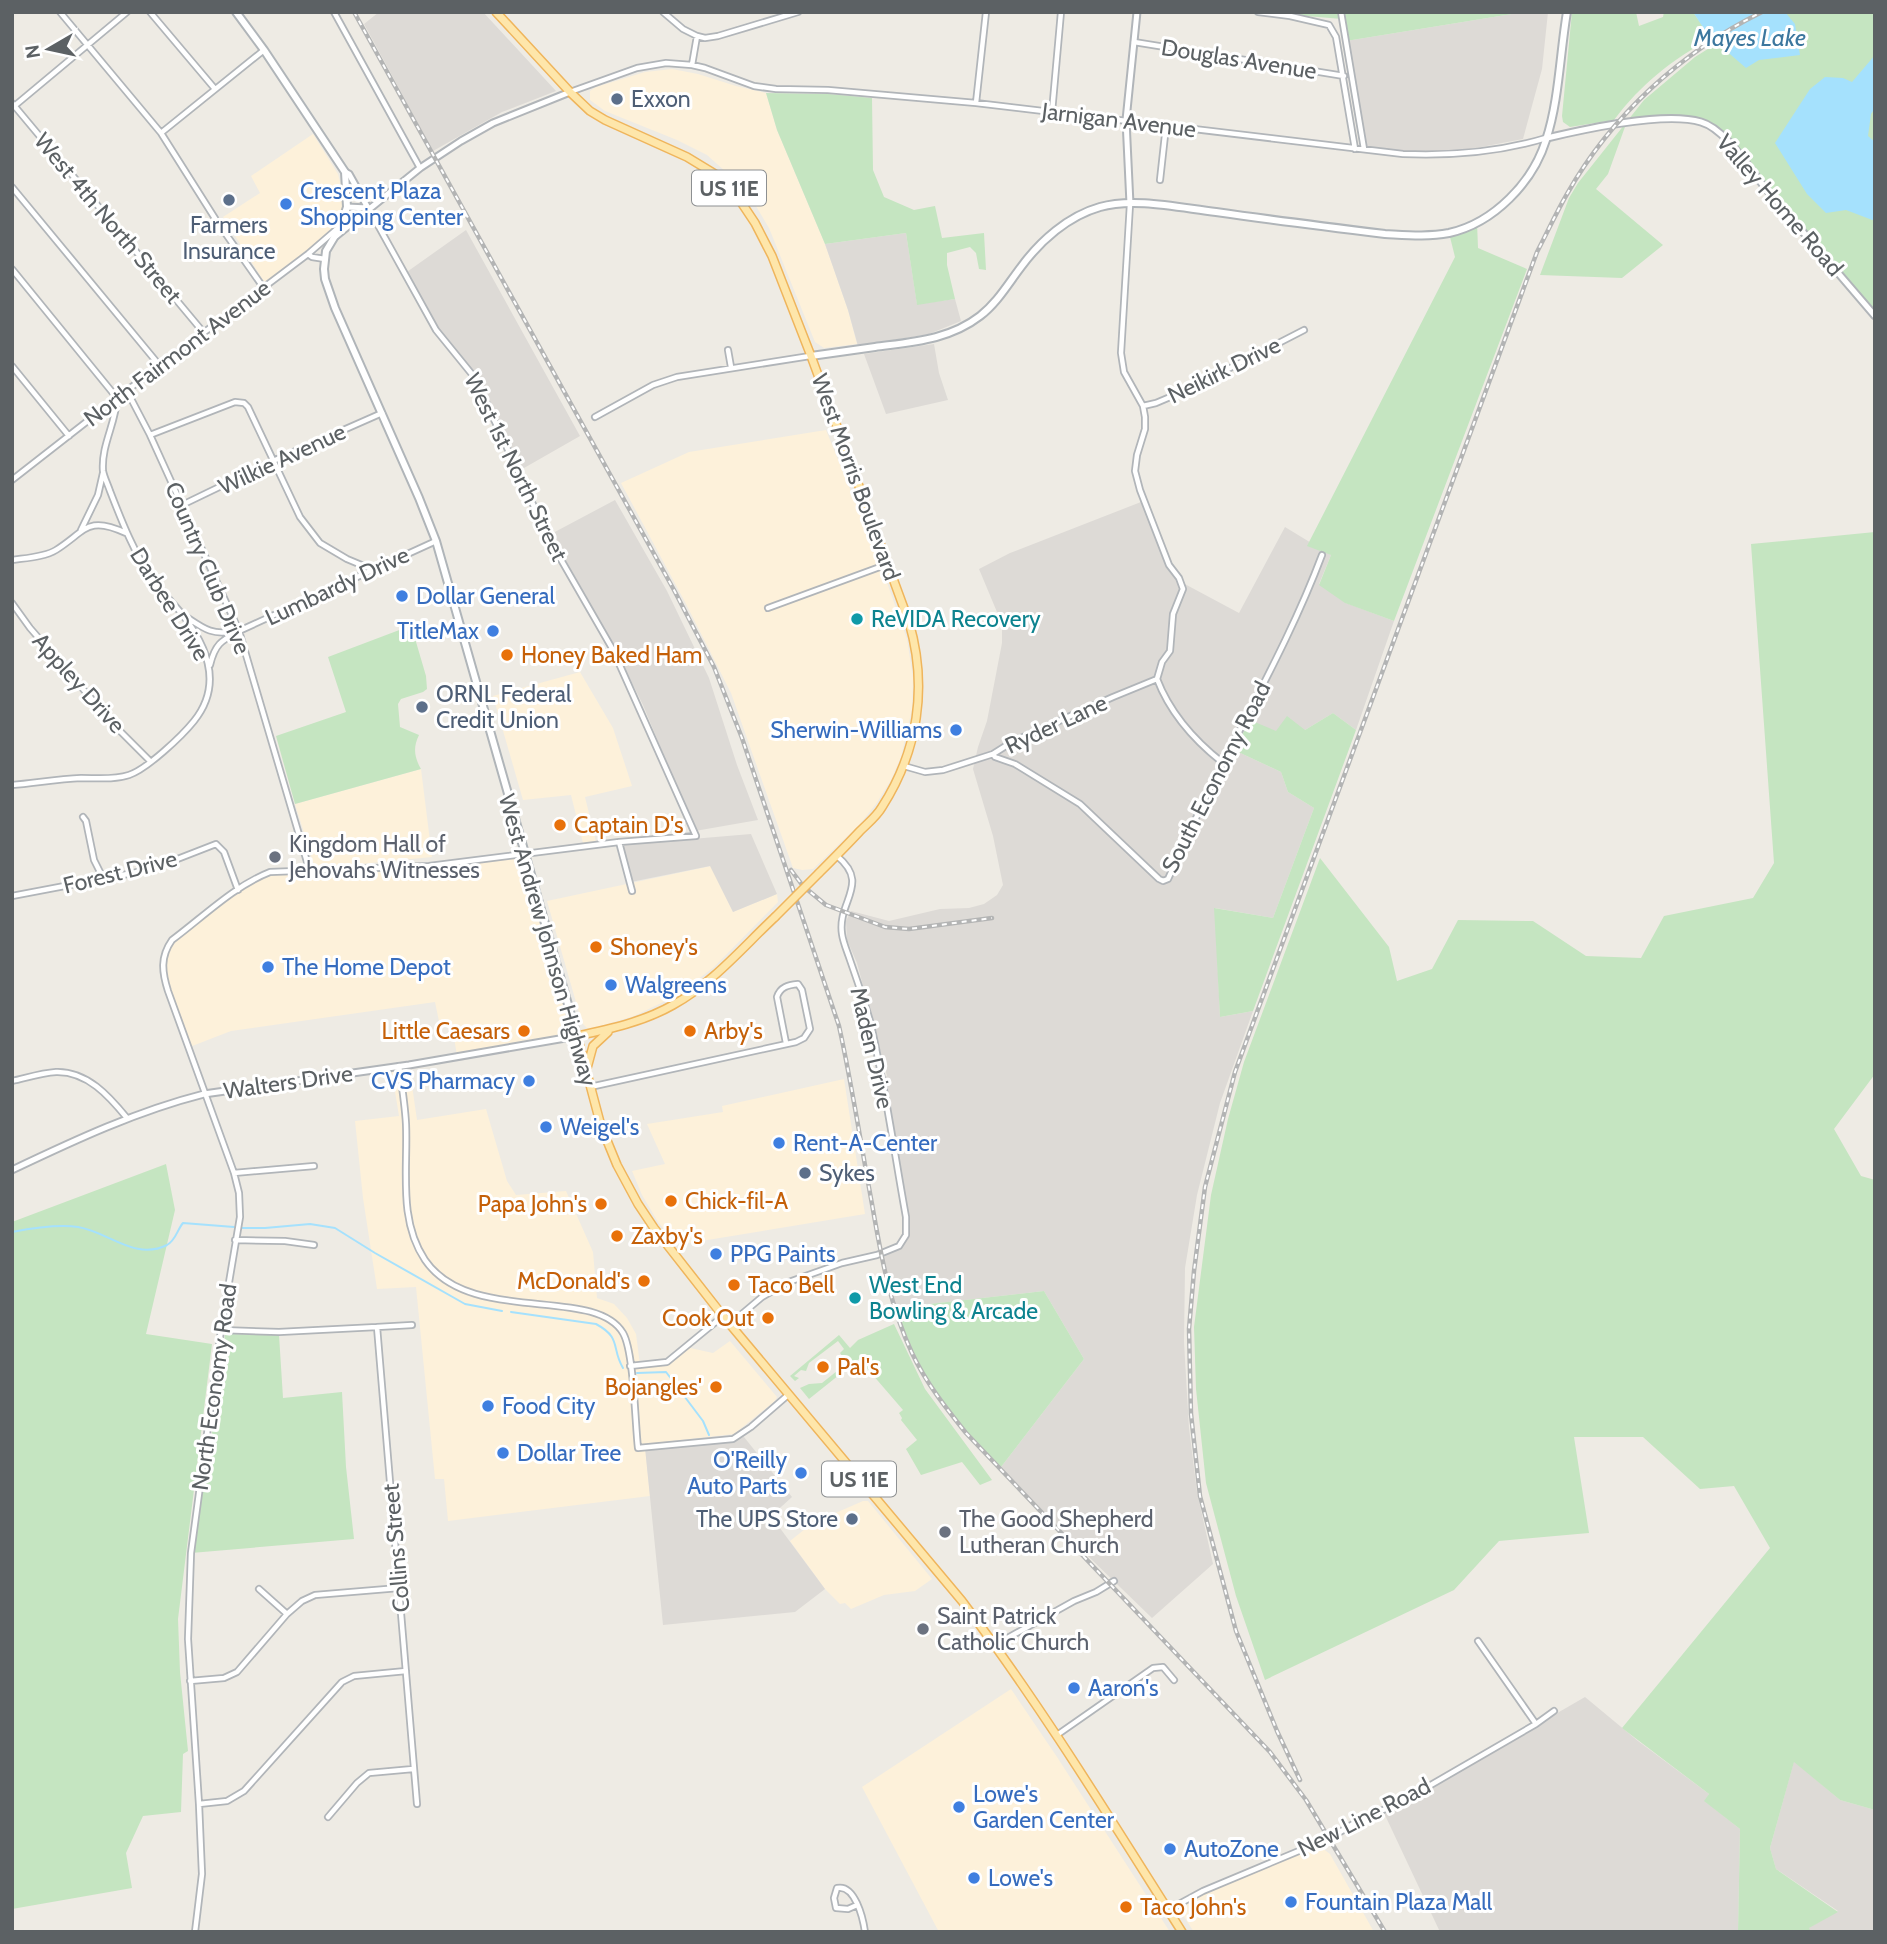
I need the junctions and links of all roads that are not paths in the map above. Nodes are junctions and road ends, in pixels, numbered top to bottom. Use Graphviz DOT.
graph roads {
  1 [pos="60,12"];
  2 [pos="127,12"];
  3 [pos="150,12"];
  4 [pos="236,12"];
  5 [pos="334,12"];
  6 [pos="496,12"];
  7 [pos="663,12"];
  8 [pos="798,12"];
  9 [pos="986,12"];
  10 [pos="1061,12"];
  11 [pos="1137,12"];
  12 [pos="1258,12"];
  13 [pos="1341,12"];
  14 [pos="1567,12"];
  15 [pos="696,36"];
  16 [pos="1133,42"];
  17 [pos="88,44"];
  18 [pos="264,50"];
  19 [pos="692,65"];
  20 [pos="1344,76"];
  21 [pos="215,89"];
  22 [pos="570,92"];
  23 [pos="976,103"];
  24 [pos="13,106"];
  25 [pos="1052,112"];
  26 [pos="1126,120"];
  27 [pos="1166,126"];
  28 [pos="161,133"];
  29 [pos="1547,138"];
  30 [pos="1354,149"];
  31 [pos="1364,149"];
  32 [pos="420,168"];
  33 [pos="345,172"];
  34 [pos="1160,180"];
  35 [pos="12,187"];
  36 [pos="1130,204"];
  37 [pos="347,207"];
  38 [pos="368,208"];
  39 [pos="341,226"];
  40 [pos="333,238"];
  41 [pos="308,254"];
  42 [pos="325,259"];
  43 [pos="12,269"];
  44 [pos="263,288"];
  45 [pos="1875,316"];
  46 [pos="1304,330"];
  47 [pos="204,333"];
  48 [pos="728,350"];
  49 [pos="811,356"];
  50 [pos="12,366"];
  51 [pos="160,366"];
  52 [pos="731,368"];
  53 [pos="127,391"];
  54 [pos="117,398"];
  55 [pos="1143,406"];
  56 [pos="382,413"];
  57 [pos="595,417"];
  58 [pos="150,435"];
  59 [pos="69,436"];
  60 [pos="273,461"];
  61 [pos="103,472"];
  62 [pos="13,479"];
  63 [pos="182,505"];
  64 [pos="81,530"];
  65 [pos="127,533"];
  66 [pos="436,541"];
  67 [pos="1322,555"];
  68 [pos="12,560"];
  69 [pos="888,564"];
  70 [pos="371,569"];
  71 [pos="12,603"];
  72 [pos="768,608"];
  73 [pos="183,615"];
  74 [pos="239,631"];
  75 [pos="210,666"];
  76 [pos="1157,680"];
  77 [pos="993,754"];
  78 [pos="150,761"];
  79 [pos="1223,762"];
  80 [pos="904,766"];
  81 [pos="12,785"];
  82 [pos="83,817"];
  83 [pos="696,836"];
  84 [pos="619,842"];
  85 [pos="524,854"];
  86 [pos="837,855"];
  87 [pos="310,872"];
  88 [pos="103,878"];
  89 [pos="238,890"];
  90 [pos="632,891"];
  91 [pos="12,896"];
  92 [pos="612,1029"];
  93 [pos="576,1036"];
  94 [pos="786,1044"];
  95 [pos="399,1066"];
  96 [pos="586,1073"];
  97 [pos="12,1081"];
  98 [pos="590,1087"];
  99 [pos="204,1094"];
  100 [pos="127,1118"];
  101 [pos="314,1166"];
  102 [pos="12,1170"];
  103 [pos="234,1173"];
  104 [pos="235,1240"];
  105 [pos="314,1245"];
  106 [pos="723,1316"];
  107 [pos="412,1325"];
  108 [pos="730,1325"];
  109 [pos="377,1327"];
  110 [pos="221,1330"];
  111 [pos="630,1366"];
  112 [pos="789,1394"];
  113 [pos="1114,1581"];
  114 [pos="398,1588"];
  115 [pos="260,1589"];
  116 [pos="288,1614"];
  117 [pos="1478,1641"];
  118 [pos="995,1644"];
  119 [pos="406,1671"];
  120 [pos="1174,1680"];
  121 [pos="190,1681"];
  122 [pos="1554,1712"];
  123 [pos="1535,1724"];
  124 [pos="1056,1736"];
  125 [pos="413,1769"];
  126 [pos="199,1804"];
  127 [pos="417,1804"];
  128 [pos="328,1817"];
  129 [pos="857,1905"];
  130 [pos="1168,1910"];
  131 [pos="195,1932"];
  132 [pos="865,1932"];
  133 [pos="1182,1932"];
  1 -- 17 [label="street"];
  2 -- 17 [label="street"];
  3 -- 21 [label="street"];
  4 -- 18 [label="main road, West 1st North Street"];
  5 -- 32 [label="street"];
  6 -- 22 [label="main road, West Morris Boulevard / US 11E"];
  7 -- 15 [label="street"];
  8 -- 15 [label="street"];
  9 -- 23 [label="street"];
  10 -- 25 [label="street"];
  11 -- 16 [label="street"];
  12 -- 20 [label="street"];
  13 -- 31 [label="street"];
  14 -- 29 [label="main road"];
  15 -- 19 [label="street"];
  16 -- 20 [label="street, Douglas Avenue"];
  16 -- 26 [label="street"];
  17 -- 24 [label="street"];
  17 -- 28 [label="street"];
  18 -- 21 [label="street"];
  18 -- 33 [label="main road, West 1st North Street"];
  19 -- 22 [label="street, Jarnigan Avenue"];
  19 -- 23 [label="street, Jarnigan Avenue"];
  20 -- 30 [label="street"];
  21 -- 28 [label="street"];
  22 -- 32 [label="street"];
  22 -- 49 [label="main road, West Morris Boulevard / US 11E"];
  23 -- 25 [label="street, Jarnigan Avenue"];
  24 -- 47 [label="street, West 4th North Street"];
  25 -- 26 [label="street, Jarnigan Avenue"];
  26 -- 27 [label="street, Jarnigan Avenue"];
  26 -- 36 [label="street"];
  27 -- 30 [label="street, Jarnigan Avenue"];
  27 -- 34 [label="street"];
  28 -- 44 [label="street"];
  29 -- 31 [label="street, Jarnigan Avenue"];
  29 -- 36 [label="main road"];
  29 -- 45 [label="street, Valley Home Road"];
  30 -- 31 [label="street, Jarnigan Avenue"];
  32 -- 38 [label="street"];
  33 -- 37 [label="main road, West Andrew Johnson Highway"];
  33 -- 38 [label="street, West 1st North Street"];
  35 -- 51 [label="street"];
  36 -- 49 [label="main road"];
  36 -- 55 [label="street"];
  37 -- 38 [label="street"];
  37 -- 39 [label="main road, West Andrew Johnson Highway"];
  38 -- 40 [label="street"];
  38 -- 83 [label="street, West 1st North Street"];
  39 -- 40 [label="main road, West Andrew Johnson Highway"];
  39 -- 41 [label="street, North Fairmont Avenue"];
  40 -- 42 [label="main road, West Andrew Johnson Highway"];
  41 -- 42 [label="street"];
  41 -- 44 [label="street, North Fairmont Avenue"];
  42 -- 56 [label="main road, West Andrew Johnson Highway"];
  43 -- 54 [label="street"];
  44 -- 47 [label="street, North Fairmont Avenue"];
  46 -- 55 [label="street, Neikirk Drive"];
  47 -- 51 [label="street, North Fairmont Avenue"];
  48 -- 52 [label="street"];
  49 -- 52 [label="street"];
  49 -- 69 [label="main road, West Morris Boulevard / US 11E"];
  50 -- 59 [label="street"];
  51 -- 53 [label="street, North Fairmont Avenue"];
  52 -- 57 [label="street"];
  53 -- 54 [label="street, North Fairmont Avenue"];
  53 -- 58 [label="street, Country Club Drive"];
  54 -- 59 [label="street, North Fairmont Avenue"];
  54 -- 61 [label="street, Darbee Drive"];
  55 -- 76 [label="street"];
  56 -- 60 [label="street, Wilkie Avenue"];
  56 -- 66 [label="main road, West Andrew Johnson Highway"];
  58 -- 60 [label="street"];
  58 -- 63 [label="street, Country Club Drive"];
  59 -- 62 [label="street, North Fairmont Avenue"];
  60 -- 63 [label="street, Wilkie Avenue"];
  60 -- 70 [label="street"];
  61 -- 64 [label="street, Darbee Drive"];
  61 -- 65 [label="street, Darbee Drive"];
  63 -- 74 [label="street, Country Club Drive"];
  64 -- 65 [label="street, Darbee Drive"];
  64 -- 68 [label="street, Darbee Drive"];
  65 -- 73 [label="street, Darbee Drive"];
  66 -- 70 [label="street, Lumbardy Drive"];
  66 -- 85 [label="main road, West Andrew Johnson Highway"];
  67 -- 79 [label="street, South Economy Road"];
  69 -- 72 [label="street"];
  69 -- 80 [label="main road, West Morris Boulevard / US 11E"];
  70 -- 74 [label="street, Lumbardy Drive"];
  71 -- 78 [label="street, Appley Drive"];
  73 -- 74 [label="street"];
  73 -- 75 [label="street, Darbee Drive"];
  74 -- 75 [label="street"];
  74 -- 87 [label="street, Country Club Drive"];
  75 -- 78 [label="street, Darbee Drive"];
  76 -- 77 [label="street, Ryder Lane"];
  76 -- 79 [label="street"];
  77 -- 79 [label="street, South Economy Road"];
  77 -- 80 [label="street, Ryder Lane"];
  78 -- 81 [label="street, Darbee Drive"];
  80 -- 86 [label="main road, West Morris Boulevard / US 11E"];
  82 -- 88 [label="street"];
  83 -- 84 [label="street, North Economy Road"];
  84 -- 85 [label="street, North Economy Road"];
  84 -- 90 [label="street"];
  85 -- 87 [label="street, North Economy Road"];
  85 -- 93 [label="main road, West Andrew Johnson Highway"];
  86 -- 92 [label="main road, West Morris Boulevard / US 11E, bridge"];
  86 -- 108 [label="street, Maden Drive"];
  87 -- 89 [label="street, North Economy Road"];
  88 -- 89 [label="street, Forest Drive"];
  88 -- 91 [label="street, Forest Drive"];
  89 -- 99 [label="street, North Economy Road"];
  92 -- 93 [label="main road, West Morris Boulevard / US 11E"];
  92 -- 96 [label="main road"];
  93 -- 95 [label="street, Walters Drive"];
  93 -- 96 [label="main road, West Andrew Johnson Highway / US 11E"];
  94 -- 94 [label="street"];
  94 -- 98 [label="street"];
  95 -- 99 [label="street, Walters Drive"];
  95 -- 111 [label="street"];
  96 -- 98 [label="main road, West Andrew Johnson Highway / US 11E"];
  97 -- 100 [label="street"];
  98 -- 106 [label="main road, West Andrew Johnson Highway / US 11E"];
  99 -- 100 [label="street, Walters Drive"];
  99 -- 103 [label="street, North Economy Road"];
  100 -- 102 [label="street, Walters Drive"];
  101 -- 103 [label="street"];
  103 -- 104 [label="street, North Economy Road"];
  104 -- 105 [label="street"];
  104 -- 110 [label="street, North Economy Road"];
  106 -- 108 [label="main road, West Andrew Johnson Highway / US 11E"];
  106 -- 111 [label="street"];
  107 -- 109 [label="street"];
  108 -- 112 [label="main road, West Andrew Johnson Highway / US 11E"];
  109 -- 110 [label="street"];
  109 -- 114 [label="street, Collins Street"];
  110 -- 121 [label="street, North Economy Road"];
  111 -- 112 [label="street"];
  112 -- 118 [label="main road, West Andrew Johnson Highway / US 11E"];
  113 -- 118 [label="street"];
  114 -- 116 [label="street"];
  114 -- 119 [label="street, Collins Street"];
  115 -- 116 [label="street"];
  116 -- 121 [label="street"];
  117 -- 123 [label="street"];
  118 -- 124 [label="main road, West Andrew Johnson Highway / US 11E"];
  119 -- 125 [label="street, Collins Street"];
  119 -- 126 [label="street"];
  120 -- 124 [label="street"];
  121 -- 126 [label="street, North Economy Road"];
  122 -- 123 [label="street, New Line Road"];
  123 -- 130 [label="street, New Line Road"];
  124 -- 130 [label="main road, West Andrew Johnson Highway / US 11E"];
  125 -- 127 [label="street, Collins Street"];
  125 -- 128 [label="street"];
  126 -- 131 [label="street, North Economy Road"];
  129 -- 129 [label="street"];
  129 -- 132 [label="street"];
  130 -- 133 [label="main road, West Andrew Johnson Highway / US 11E"];
}
